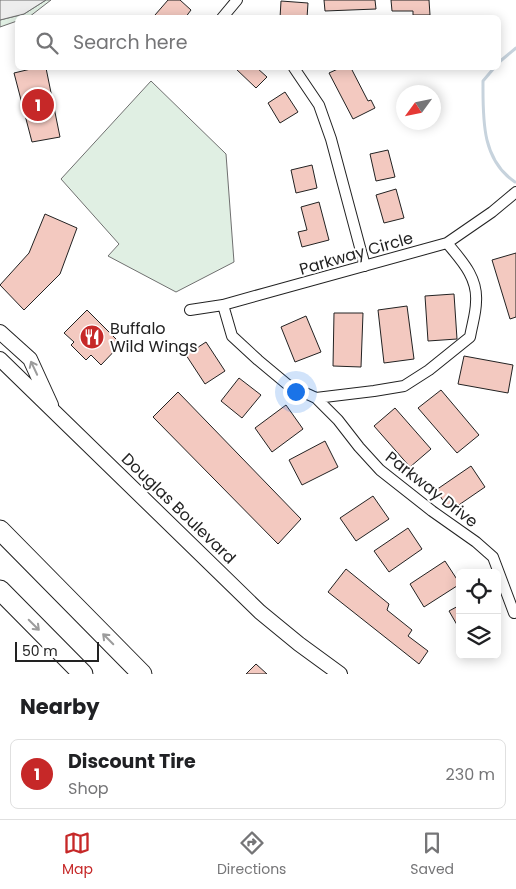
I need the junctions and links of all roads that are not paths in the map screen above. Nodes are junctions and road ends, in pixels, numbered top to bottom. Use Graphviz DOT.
graph roads {
  1 [pos="237,0"];
  2 [pos="228,15"];
  3 [pos="295,70"];
  4 [pos="516,192"];
  5 [pos="447,243"];
  6 [pos="365,266"];
  7 [pos="223,305"];
  8 [pos="190,310"];
  9 [pos="0,332"];
  10 [pos="0,359"];
  11 [pos="316,398"];
  12 [pos="54,412"];
  13 [pos="0,530"];
  14 [pos="0,590"];
  15 [pos="514,613"];
  16 [pos="83,674"];
  17 [pos="142,674"];
  18 [pos="340,674"];
  1 -- 2 [label="street"];
  3 -- 6 [label="street"];
  4 -- 5 [label="street, Parkway Circle"];
  5 -- 6 [label="street, Parkway Circle"];
  5 -- 11 [label="street"];
  6 -- 7 [label="street, Parkway Circle"];
  7 -- 8 [label="street, Parkway Circle"];
  7 -- 11 [label="street, Parkway Drive"];
  12 -- 9 [label="main road, one-way"];
  10 -- 12 [label="main road, Douglas Boulevard"];
  11 -- 15 [label="street, Parkway Drive"];
  12 -- 18 [label="main road, Douglas Boulevard"];
  17 -- 13 [label="highway, one-way"];
  14 -- 16 [label="highway, one-way"];
}
